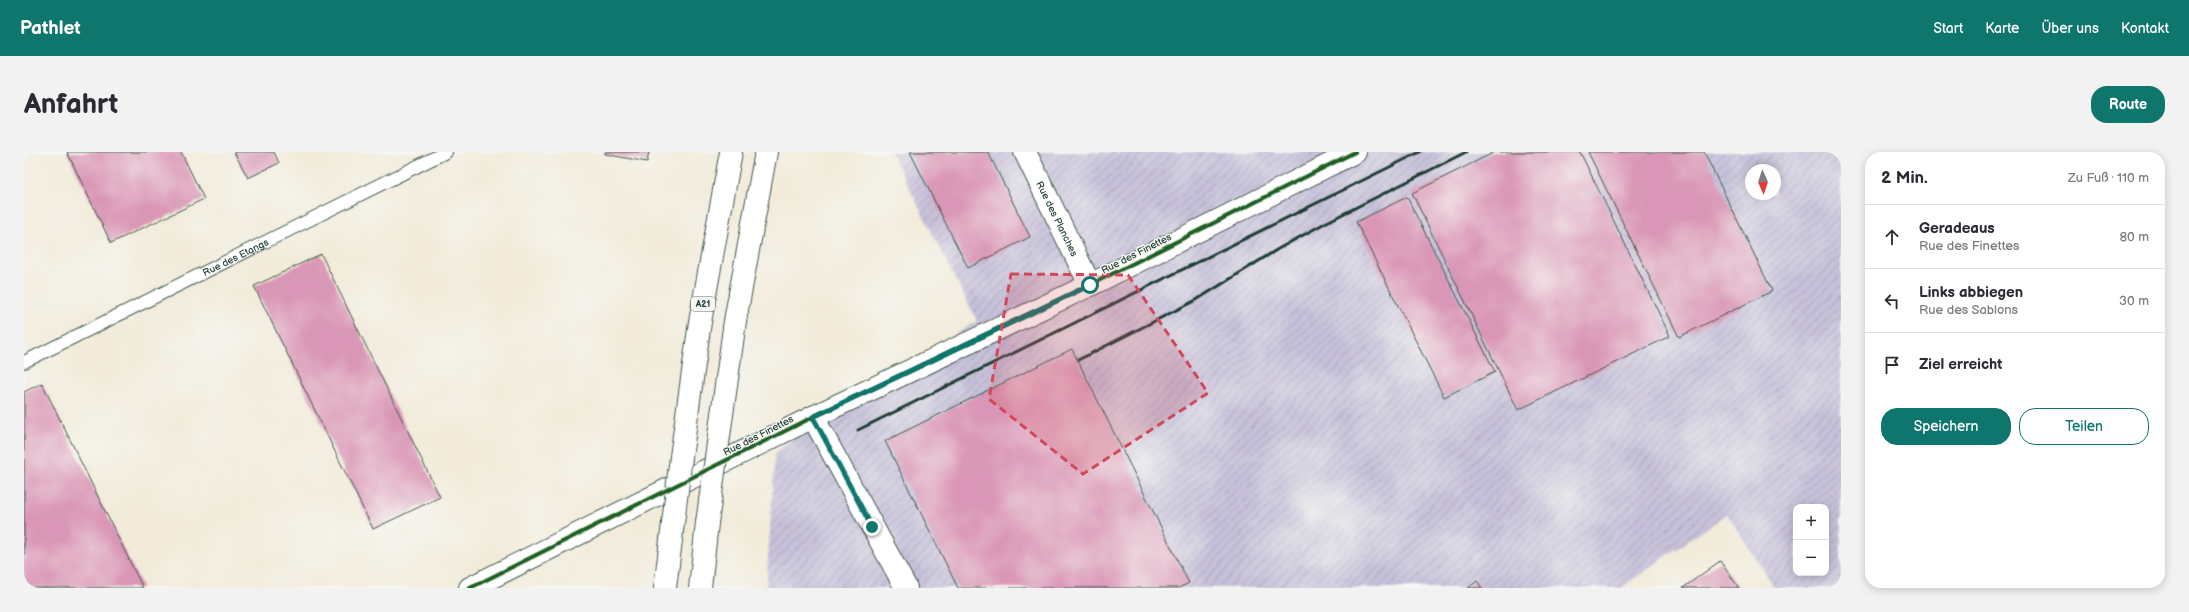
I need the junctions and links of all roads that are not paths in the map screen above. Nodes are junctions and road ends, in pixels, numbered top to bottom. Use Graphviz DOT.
graph roads {
  1 [pos="446,152"];
  2 [pos="731,152"];
  3 [pos="766,152"];
  4 [pos="1025,152"];
  5 [pos="1355,152"];
  6 [pos="1090,285"];
  7 [pos="24,362"];
  8 [pos="813,417"];
  9 [pos="470,588"];
  10 [pos="666,588"];
  11 [pos="700,588"];
  12 [pos="906,588"];
  1 -- 7 [label="lane, Rue des Etangs"];
  2 -- 10 [label="main road, A21, bridge"];
  3 -- 11 [label="main road, bridge"];
  4 -- 6 [label="main road, Rue des Planches"];
  5 -- 6 [label="main road, Rue des Finettes"];
  6 -- 8 [label="main road, Rue des Finettes"];
  8 -- 9 [label="main road, Rue des Finettes"];
  8 -- 12 [label="main road"];
}
